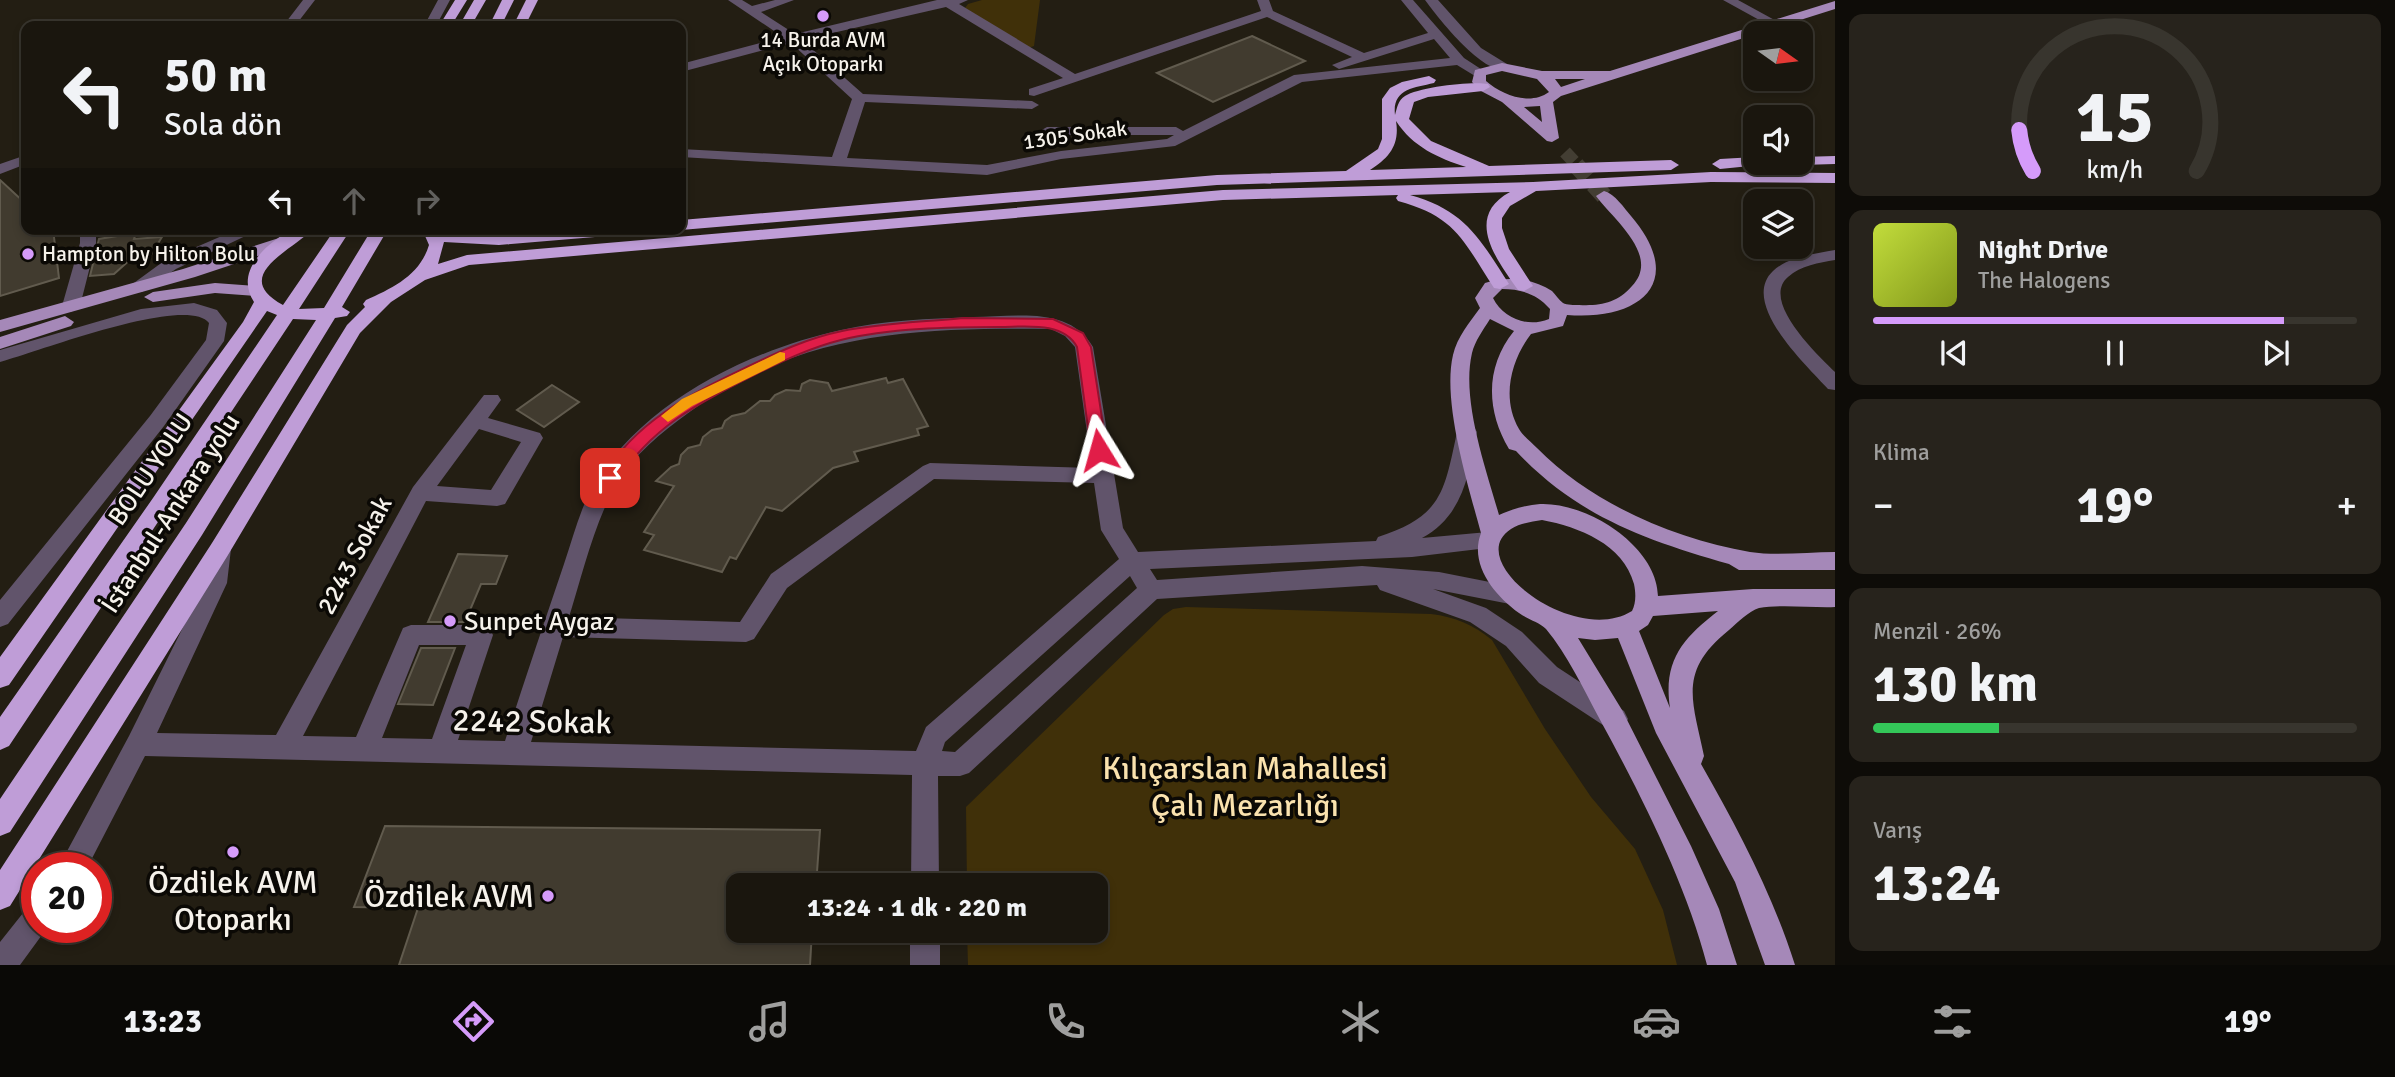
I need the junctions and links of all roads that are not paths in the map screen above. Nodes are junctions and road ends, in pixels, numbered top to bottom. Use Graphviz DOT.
graph roads {
  1 [pos="309,0"];
  2 [pos="444,0"];
  3 [pos="461,0"];
  4 [pos="480,0"];
  5 [pos="508,0"];
  6 [pos="532,0"];
  7 [pos="734,0"];
  8 [pos="788,0"];
  9 [pos="1263,0"];
  10 [pos="1407,0"];
  11 [pos="1431,0"];
  12 [pos="1729,0"];
  13 [pos="951,1"];
  14 [pos="1835,5"];
  15 [pos="750,10"];
  16 [pos="1269,13"];
  17 [pos="293,21"];
  18 [pos="433,21"];
  19 [pos="448,21"];
  20 [pos="468,21"];
  21 [pos="498,21"];
  22 [pos="522,21"];
  23 [pos="1770,21"];
  24 [pos="1785,21"];
  25 [pos="1743,34"];
  26 [pos="1434,35"];
  27 [pos="793,38"];
  28 [pos="1363,57"];
  29 [pos="1041,61"];
  30 [pos="1459,61"];
  31 [pos="686,67"];
  32 [pos="1502,67"];
  33 [pos="1539,75"];
  34 [pos="1611,75"];
  35 [pos="1299,78"];
  36 [pos="1076,79"];
  37 [pos="1481,79"];
  38 [pos="1551,97"];
  39 [pos="859,98"];
  40 [pos="1033,98"];
  41 [pos="1507,99"];
  42 [pos="1047,131"];
  43 [pos="1199,131"];
  44 [pos="1552,138"];
  45 [pos="1564,152"];
  46 [pos="686,153"];
  47 [pos="1061,155"];
  48 [pos="1835,160"];
  49 [pos="21,161"];
  50 [pos="1813,161"];
  51 [pos="838,162"];
  52 [pos="1743,162"];
  53 [pos="0,169"];
  54 [pos="1498,171"];
  55 [pos="1348,177"];
  56 [pos="1835,178"];
  57 [pos="1533,187"];
  58 [pos="1374,192"];
  59 [pos="1604,196"];
  60 [pos="686,225"];
  61 [pos="88,235"];
  62 [pos="238,235"];
  63 [pos="294,235"];
  64 [pos="339,235"];
  65 [pos="376,235"];
  66 [pos="432,235"];
  67 [pos="451,235"];
  68 [pos="559,235"];
  69 [pos="282,242"];
  70 [pos="1835,255"];
  71 [pos="418,277"];
  72 [pos="1500,284"];
  73 [pos="1524,286"];
  74 [pos="136,288"];
  75 [pos="259,296"];
  76 [pos="385,298"];
  77 [pos="71,306"];
  78 [pos="1489,309"];
  79 [pos="1559,309"];
  80 [pos="0,320"];
  81 [pos="21,320"];
  82 [pos="0,326"];
  83 [pos="1527,327"];
  84 [pos="0,343"];
  85 [pos="0,356"];
  86 [pos="1835,384"];
  87 [pos="491,400"];
  88 [pos="475,421"];
  89 [pos="1468,430"];
  90 [pos="1511,434"];
  91 [pos="1103,476"];
  92 [pos="420,493"];
  93 [pos="1583,522"];
  94 [pos="1490,536"];
  95 [pos="1616,542"];
  96 [pos="220,549"];
  97 [pos="1355,551"];
  98 [pos="1131,561"];
  99 [pos="1751,561"];
  100 [pos="1835,561"];
  101 [pos="1362,575"];
  102 [pos="1151,590"];
  103 [pos="1514,596"];
  104 [pos="1835,598"];
  105 [pos="1753,599"];
  106 [pos="1646,607"];
  107 [pos="0,617"];
  108 [pos="1553,621"];
  109 [pos="1625,626"];
  110 [pos="554,627"];
  111 [pos="0,677"];
  112 [pos="1616,720"];
  113 [pos="0,738"];
  114 [pos="138,744"];
  115 [pos="283,748"];
  116 [pos="364,750"];
  117 [pos="441,752"];
  118 [pos="514,753"];
  119 [pos="925,762"];
  120 [pos="1695,775"];
  121 [pos="0,822"];
  122 [pos="81,852"];
  123 [pos="925,873"];
  124 [pos="0,896"];
  125 [pos="21,939"];
  126 [pos="925,943"];
  127 [pos="1,965"];
  128 [pos="925,965"];
  129 [pos="1722,965"];
  130 [pos="1780,965"];
  1 -- 17 [label="street"];
  2 -- 18 [label="street"];
  3 -- 19 [label="highway"];
  4 -- 20 [label="highway"];
  5 -- 21 [label="highway"];
  6 -- 22 [label="highway"];
  7 -- 15 [label="street"];
  8 -- 15 [label="street"];
  9 -- 16 [label="street"];
  10 -- 26 [label="street"];
  11 -- 32 [label="street"];
  12 -- 23 [label="street"];
  13 -- 27 [label="street"];
  13 -- 29 [label="street"];
  14 -- 24 [label="main road"];
  15 -- 27 [label="street"];
  16 -- 28 [label="street"];
  16 -- 36 [label="street"];
  25 -- 34 [label="main road"];
  26 -- 28 [label="street"];
  26 -- 30 [label="street"];
  27 -- 31 [label="street"];
  27 -- 39 [label="street"];
  28 -- 35 [label="street"];
  29 -- 36 [label="street"];
  29 -- 40 [label="street"];
  30 -- 35 [label="street, 1305 Sokak"];
  30 -- 37 [label="street"];
  32 -- 33 [label="main road"];
  32 -- 37 [label="main road"];
  33 -- 34 [label="main road"];
  33 -- 38 [label="main road"];
  34 -- 38 [label="main road"];
  35 -- 43 [label="street, 1305 Sokak"];
  36 -- 40 [label="street"];
  37 -- 41 [label="main road"];
  37 -- 54 [label="highway"];
  37 -- 55 [label="highway"];
  38 -- 41 [label="main road"];
  38 -- 44 [label="main road"];
  39 -- 40 [label="street"];
  39 -- 51 [label="street"];
  40 -- 42 [label="street"];
  41 -- 44 [label="main road"];
  42 -- 43 [label="street"];
  42 -- 47 [label="street"];
  43 -- 47 [label="street, 1305 Sokak"];
  44 -- 45 [label="main road"];
  46 -- 51 [label="street, 1305 Sokak"];
  47 -- 51 [label="street, 1305 Sokak"];
  48 -- 50 [label="highway"];
  49 -- 53 [label="street"];
  52 -- 54 [label="highway"];
  54 -- 55 [label="highway"];
  55 -- 60 [label="highway"];
  56 -- 57 [label="highway"];
  57 -- 58 [label="highway"];
  57 -- 73 [label="highway"];
  58 -- 71 [label="highway"];
  58 -- 72 [label="highway"];
  59 -- 79 [label="main road"];
  61 -- 77 [label="street"];
  62 -- 74 [label="street"];
  63 -- 69 [label="highway"];
  64 -- 113 [label="highway, BOLU YOLU"];
  65 -- 121 [label="highway, İstanbul-Ankara yolu"];
  66 -- 71 [label="highway"];
  67 -- 68 [label="highway"];
  69 -- 74 [label="main road"];
  69 -- 75 [label="highway"];
  70 -- 86 [label="street"];
  71 -- 76 [label="highway"];
  72 -- 73 [label="main road"];
  72 -- 78 [label="main road"];
  73 -- 79 [label="main road"];
  74 -- 77 [label="main road"];
  75 -- 76 [label="highway"];
  75 -- 84 [label="main road"];
  75 -- 111 [label="highway"];
  76 -- 96 [label="highway"];
  77 -- 81 [label="main road"];
  78 -- 83 [label="main road"];
  78 -- 89 [label="main road"];
  79 -- 83 [label="main road"];
  80 -- 81 [label="street"];
  81 -- 82 [label="main road"];
  83 -- 90 [label="main road"];
  85 -- 107 [label="street"];
  87 -- 88 [label="street, 2243 Sokak"];
  88 -- 92 [label="street, 2243 Sokak"];
  88 -- 92 [label="street"];
  89 -- 94 [label="main road"];
  89 -- 97 [label="street"];
  90 -- 93 [label="main road"];
  90 -- 99 [label="main road"];
  91 -- 98 [label="street"];
  91 -- 110 [label="street"];
  91 -- 110 [label="street"];
  92 -- 115 [label="street, 2243 Sokak"];
  93 -- 94 [label="main road"];
  93 -- 95 [label="main road"];
  94 -- 97 [label="street"];
  94 -- 103 [label="main road"];
  95 -- 99 [label="main road"];
  95 -- 106 [label="main road"];
  96 -- 114 [label="street"];
  96 -- 124 [label="highway"];
  97 -- 98 [label="street"];
  98 -- 102 [label="street"];
  98 -- 119 [label="street"];
  99 -- 100 [label="main road"];
  101 -- 102 [label="street"];
  101 -- 103 [label="street"];
  101 -- 112 [label="street"];
  102 -- 119 [label="street, 2242 Sokak"];
  103 -- 108 [label="main road"];
  104 -- 105 [label="main road"];
  105 -- 106 [label="main road"];
  105 -- 120 [label="main road"];
  106 -- 109 [label="main road"];
  108 -- 109 [label="main road"];
  108 -- 112 [label="main road"];
  109 -- 120 [label="main road"];
  110 -- 118 [label="street"];
  112 -- 129 [label="main road"];
  114 -- 115 [label="street, 2242 Sokak"];
  114 -- 122 [label="street"];
  115 -- 116 [label="street, 2242 Sokak"];
  116 -- 117 [label="street, 2242 Sokak"];
  116 -- 117 [label="street"];
  117 -- 118 [label="street, 2242 Sokak"];
  118 -- 119 [label="street, 2242 Sokak"];
  119 -- 123 [label="street"];
  120 -- 130 [label="main road"];
  125 -- 127 [label="street"];
  126 -- 128 [label="street"];
}
